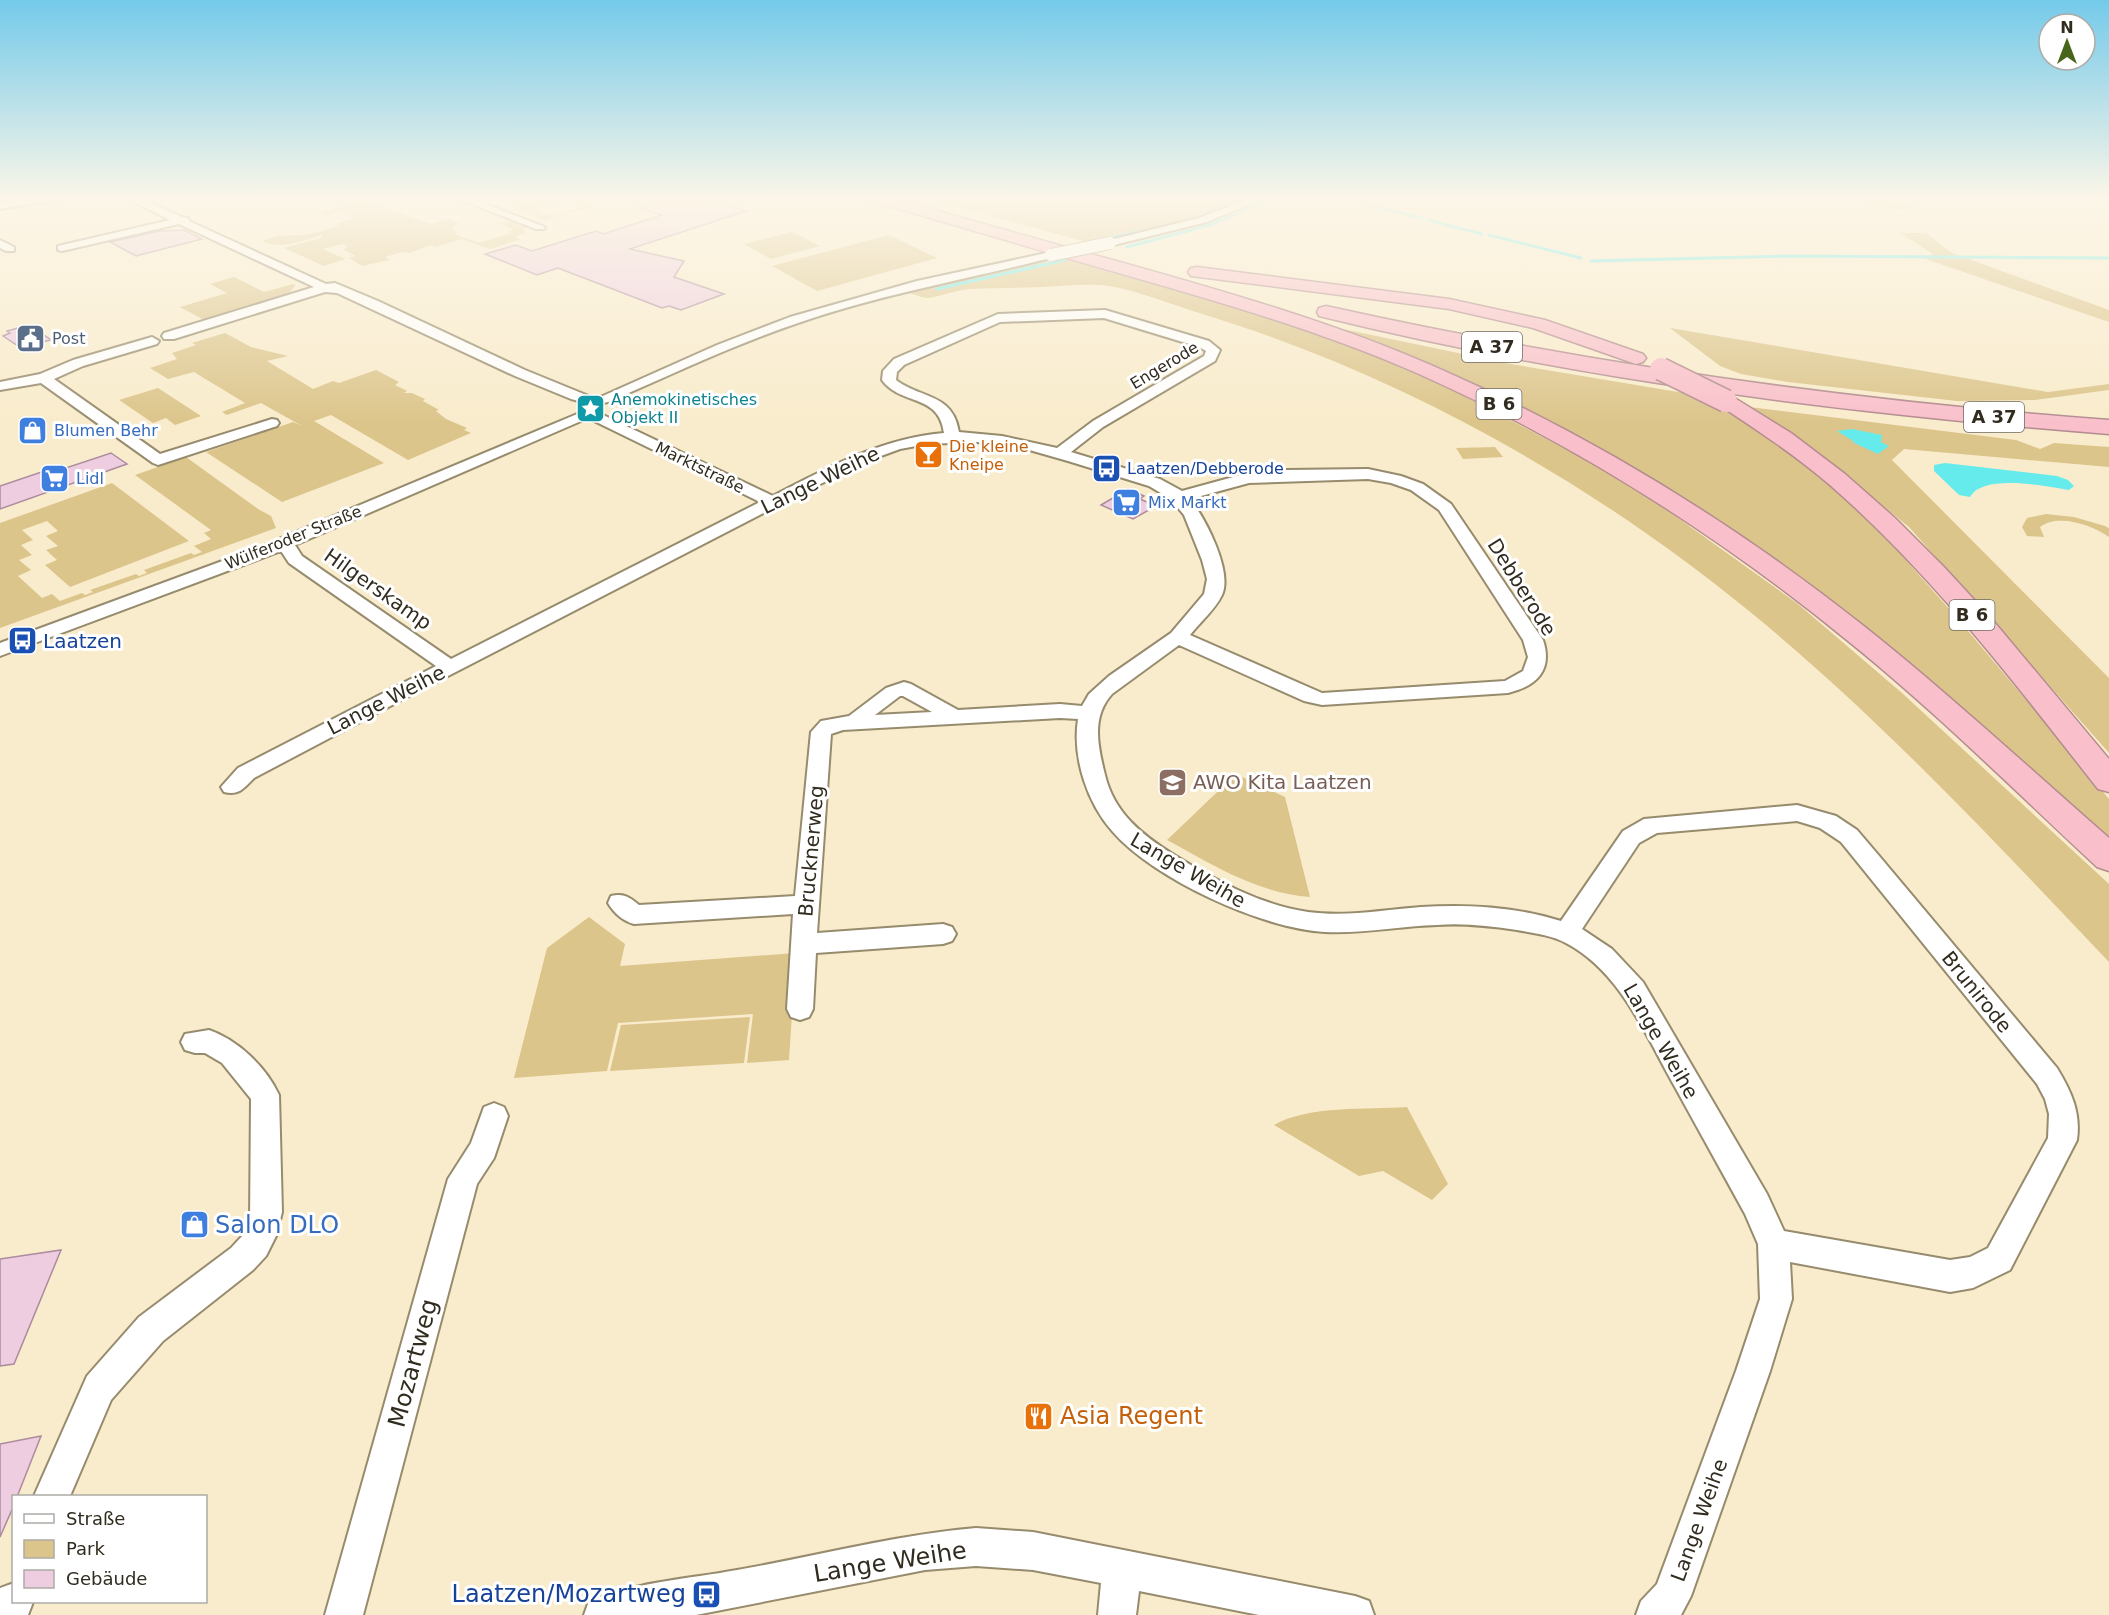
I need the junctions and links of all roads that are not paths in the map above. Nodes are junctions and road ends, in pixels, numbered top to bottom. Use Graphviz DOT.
graph roads {
  1 [pos="301,272"];
  2 [pos="973,272"];
  3 [pos="1138,272"];
  4 [pos="1179,272"];
  5 [pos="1200,272"];
  6 [pos="330,286"];
  7 [pos="1225,297"];
  8 [pos="169,336"];
  9 [pos="152,341"];
  10 [pos="44,378"];
  11 [pos="0,386"];
  12 [pos="592,408"];
  13 [pos="272,423"];
  14 [pos="2109,427"];
  15 [pos="952,436"];
  16 [pos="2109,436"];
  17 [pos="1060,453"];
  18 [pos="1180,497"];
  19 [pos="778,499"];
  20 [pos="285,543"];
  21 [pos="1178,637"];
  22 [pos="0,639"];
  23 [pos="0,650"];
  24 [pos="450,666"];
  25 [pos="1089,714"];
  26 [pos="950,717"];
  27 [pos="858,723"];
  28 [pos="2066,728"];
  29 [pos="2109,769"];
  30 [pos="2109,781"];
  31 [pos="232,787"];
  32 [pos="2109,858"];
  33 [pos="620,903"];
  34 [pos="806,904"];
  35 [pos="1567,932"];
  36 [pos="943,934"];
  37 [pos="803,944"];
  38 [pos="800,1010"];
  39 [pos="195,1042"];
  40 [pos="494,1116"];
  41 [pos="1774,1244"];
  42 [pos="53,1495"];
  43 [pos="1122,1570"];
  44 [pos="344,1615"];
  45 [pos="603,1615"];
  46 [pos="1117,1615"];
  47 [pos="1355,1615"];
  48 [pos="1655,1615"];
  1 -- 6 [label="street, Marktstraße"];
  2 -- 12 [label="street, Wülferoder Straße, bridge"];
  3 -- 7 [label="highway, B 6"];
  4 -- 14 [label="highway, A 37"];
  5 -- 28 [label="highway, B 6, bridge"];
  6 -- 8 [label="street"];
  6 -- 12 [label="street, Marktstraße"];
  7 -- 16 [label="highway, A 37"];
  7 -- 32 [label="highway, B 6"];
  9 -- 10 [label="street"];
  10 -- 11 [label="street"];
  10 -- 13 [label="street"];
  12 -- 19 [label="street, Marktstraße"];
  12 -- 20 [label="street, Wülferoder Straße"];
  12 -- 22 [label="street, Wülferoder Straße"];
  15 -- 17 [label="street, Lange Weihe"];
  15 -- 17 [label="street, Engerode"];
  15 -- 19 [label="street, Lange Weihe"];
  17 -- 18 [label="street, Lange Weihe"];
  18 -- 21 [label="street, Lange Weihe"];
  18 -- 21 [label="street, Debberode"];
  19 -- 24 [label="street, Lange Weihe"];
  20 -- 23 [label="street, Wülferoder Straße"];
  20 -- 24 [label="street, Hilgerskamp"];
  21 -- 25 [label="street, Lange Weihe"];
  24 -- 31 [label="street, Lange Weihe"];
  25 -- 26 [label="street, Brucknerweg"];
  25 -- 35 [label="street, Lange Weihe"];
  26 -- 27 [label="street, Brucknerweg"];
  26 -- 27 [label="street"];
  27 -- 34 [label="street, Brucknerweg"];
  28 -- 29 [label="highway"];
  28 -- 30 [label="highway, B 6"];
  33 -- 34 [label="street"];
  34 -- 37 [label="street, Brucknerweg"];
  35 -- 41 [label="street, Lange Weihe"];
  35 -- 41 [label="street, Brunirode"];
  36 -- 37 [label="street"];
  37 -- 38 [label="street, Brucknerweg"];
  39 -- 42 [label="street"];
  40 -- 44 [label="street, Mozartweg"];
  41 -- 48 [label="street, Lange Weihe"];
  43 -- 45 [label="street, Lange Weihe"];
  43 -- 46 [label="street"];
  43 -- 47 [label="street, Lange Weihe"];
}
